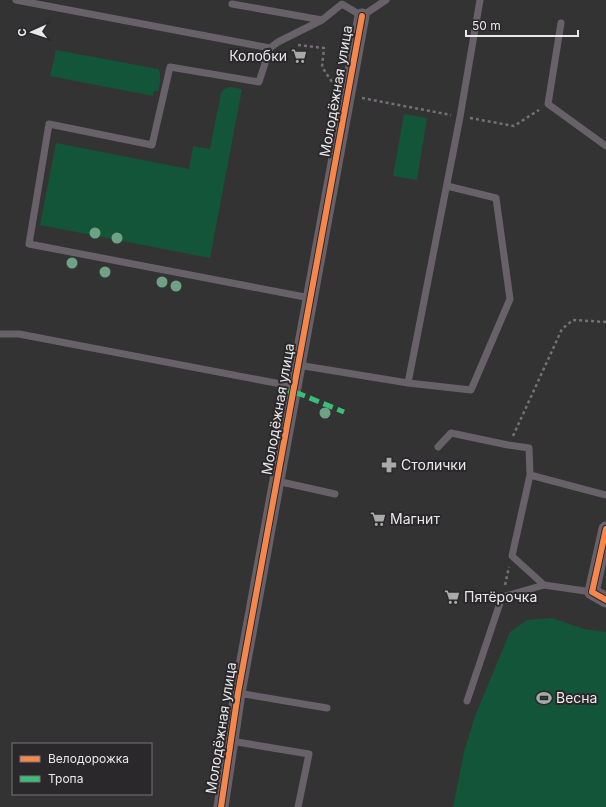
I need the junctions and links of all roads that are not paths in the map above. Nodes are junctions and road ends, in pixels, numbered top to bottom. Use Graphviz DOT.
graph roads {
  1 [pos="16,0"];
  2 [pos="386,0"];
  3 [pos="480,0"];
  4 [pos="342,2"];
  5 [pos="232,4"];
  6 [pos="362,16"];
  7 [pos="322,20"];
  8 [pos="561,23"];
  9 [pos="270,48"];
  10 [pos="606,146"];
  11 [pos="447,186"];
  12 [pos="310,298"];
  13 [pos="0,334"];
  14 [pos="298,365"];
  15 [pos="408,383"];
  16 [pos="295,384"];
  17 [pos="438,447"];
  18 [pos="530,475"];
  19 [pos="277,481"];
  20 [pos="335,494"];
  21 [pos="606,496"];
  22 [pos="606,529"];
  23 [pos="544,585"];
  24 [pos="592,592"];
  25 [pos="606,600"];
  26 [pos="238,693"];
  27 [pos="467,701"];
  28 [pos="328,708"];
  29 [pos="231,741"];
  30 [pos="221,807"];
  31 [pos="298,807"];
  1 -- 9 [label="lane"];
  2 -- 6 [label="lane"];
  3 -- 11 [label="lane"];
  4 -- 6 [label="lane"];
  4 -- 7 [label="lane"];
  5 -- 7 [label="lane"];
  6 -- 12 [label="street, Молодёжная улица"];
  7 -- 9 [label="lane"];
  8 -- 10 [label="lane"];
  9 -- 12 [label="lane"];
  11 -- 15 [label="lane"];
  11 -- 15 [label="lane"];
  12 -- 14 [label="street, Молодёжная улица"];
  13 -- 16 [label="lane"];
  14 -- 15 [label="lane"];
  14 -- 16 [label="street, Молодёжная улица"];
  16 -- 19 [label="street, Молодёжная улица"];
  17 -- 18 [label="lane"];
  18 -- 21 [label="lane"];
  18 -- 23 [label="lane"];
  19 -- 20 [label="lane"];
  19 -- 26 [label="street, Молодёжная улица"];
  22 -- 24 [label="street"];
  23 -- 24 [label="lane"];
  23 -- 27 [label="lane"];
  24 -- 25 [label="street"];
  26 -- 28 [label="lane"];
  26 -- 29 [label="street, Молодёжная улица"];
  29 -- 30 [label="street, Молодёжная улица"];
  29 -- 31 [label="lane"];
}
